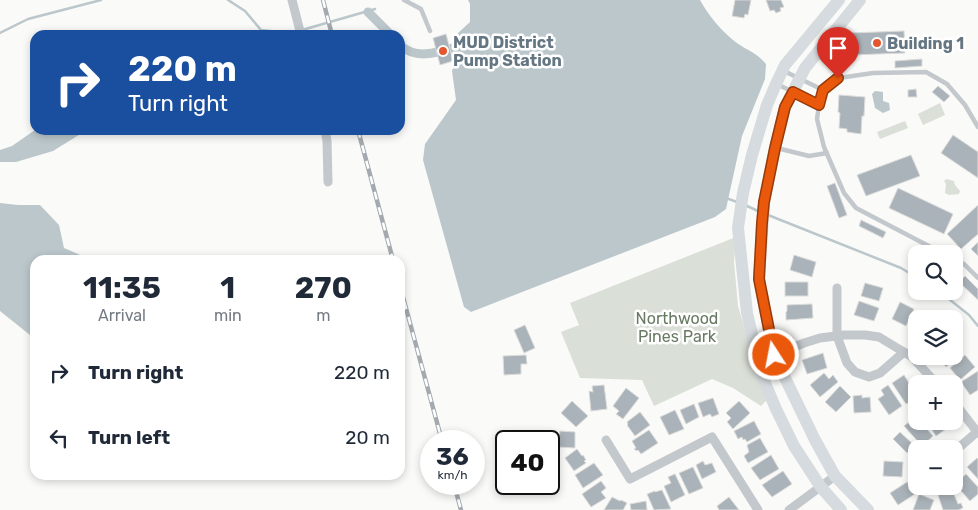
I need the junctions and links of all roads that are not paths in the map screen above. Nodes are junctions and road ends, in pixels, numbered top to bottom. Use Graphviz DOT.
graph roads {
  1 [pos="292,0"];
  2 [pos="404,0"];
  3 [pos="839,0"];
  4 [pos="860,0"];
  5 [pos="300,30"];
  6 [pos="430,32"];
  7 [pos="783,70"];
  8 [pos="800,79"];
  9 [pos="776,84"];
  10 [pos="823,90"];
  11 [pos="793,92"];
  12 [pos="819,105"];
  13 [pos="978,127"];
  14 [pos="326,135"];
  15 [pos="775,148"];
  16 [pos="827,153"];
  17 [pos="328,182"];
  18 [pos="927,245"];
  19 [pos="963,264"];
  20 [pos="978,278"];
  21 [pos="838,288"];
  22 [pos="837,336"];
  23 [pos="904,352"];
  24 [pos="774,355"];
  25 [pos="758,360"];
  26 [pos="929,375"];
  27 [pos="963,414"];
  28 [pos="978,433"];
  29 [pos="606,440"];
  30 [pos="963,445"];
  31 [pos="835,476"];
  32 [pos="820,486"];
  33 [pos="758,510"];
  34 [pos="789,510"];
  35 [pos="841,510"];
  36 [pos="868,510"];
  1 -- 5 [label="street"];
  2 -- 6 [label="lane"];
  3 -- 7 [label="street"];
  4 -- 8 [label="street"];
  7 -- 8 [label="lane"];
  7 -- 9 [label="street"];
  8 -- 10 [label="lane"];
  8 -- 11 [label="street"];
  9 -- 11 [label="lane"];
  9 -- 25 [label="street"];
  10 -- 12 [label="lane"];
  10 -- 13 [label="lane"];
  11 -- 12 [label="lane"];
  11 -- 15 [label="street"];
  12 -- 16 [label="lane"];
  14 -- 17 [label="street"];
  15 -- 16 [label="lane"];
  15 -- 24 [label="street"];
  16 -- 18 [label="lane"];
  19 -- 20 [label="lane"];
  21 -- 22 [label="street"];
  22 -- 23 [label="street"];
  22 -- 23 [label="street"];
  22 -- 24 [label="street"];
  23 -- 26 [label="street"];
  24 -- 25 [label="street"];
  24 -- 31 [label="street"];
  25 -- 32 [label="street"];
  27 -- 28 [label="street"];
  28 -- 30 [label="street"];
  29 -- 33 [label="street"];
  31 -- 32 [label="street"];
  31 -- 36 [label="street"];
  32 -- 34 [label="street"];
  32 -- 35 [label="street"];
}
